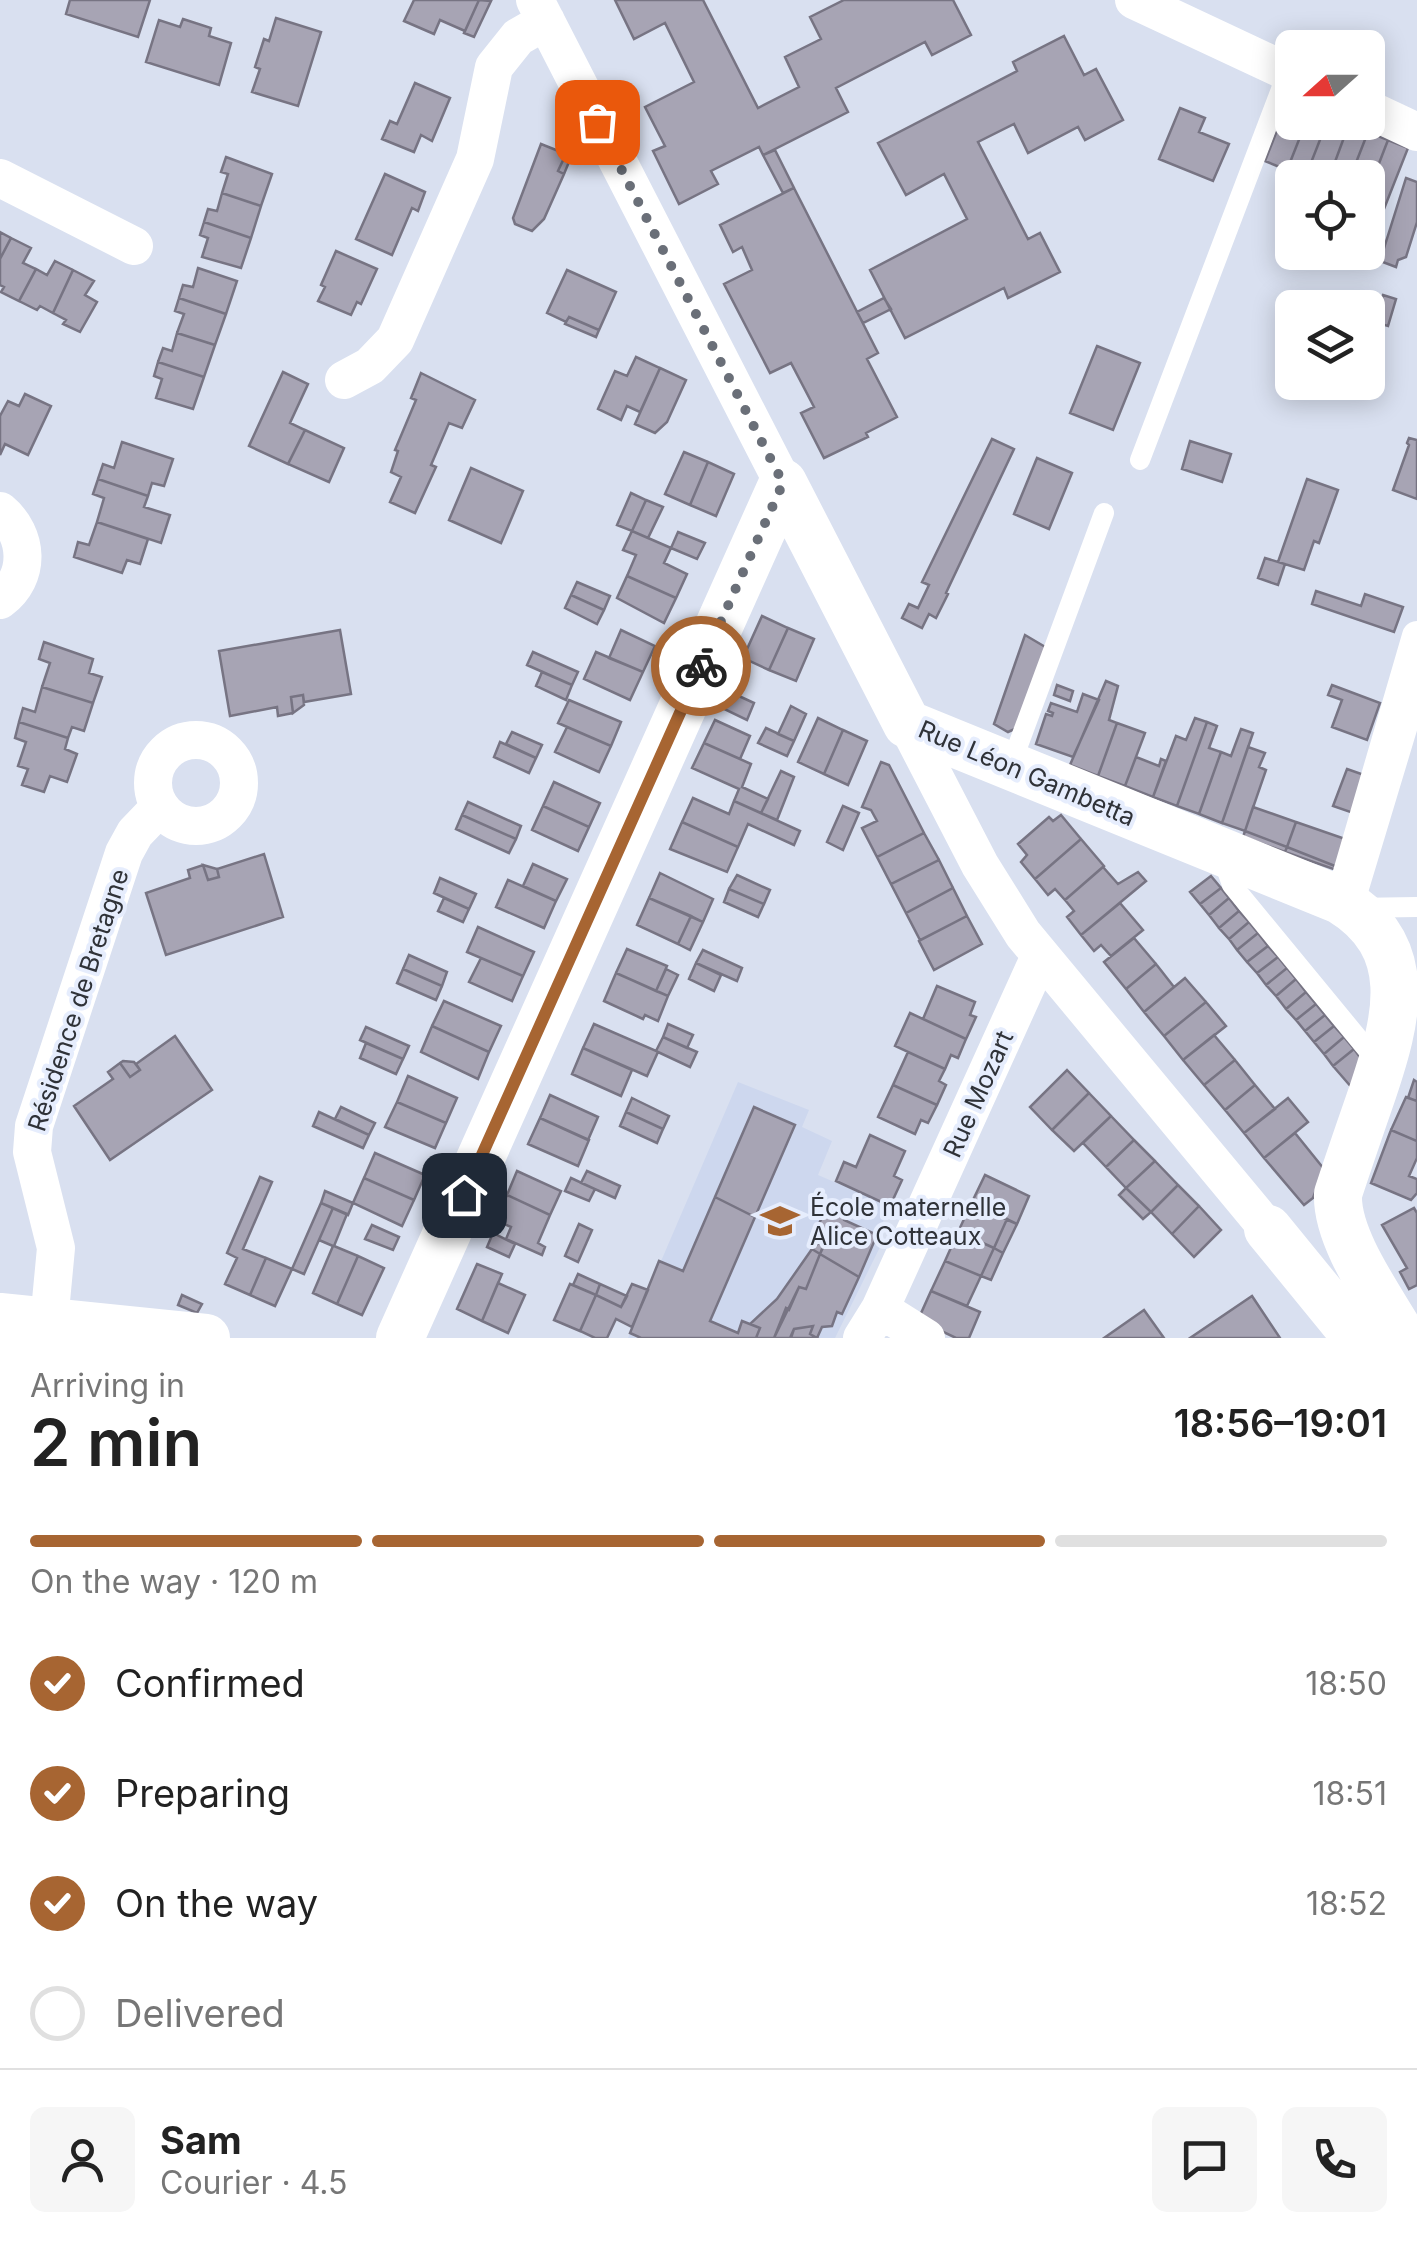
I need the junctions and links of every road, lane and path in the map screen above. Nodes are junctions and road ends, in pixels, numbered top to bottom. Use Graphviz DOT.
graph roads {
  1 [pos="1134,0"];
  2 [pos="540,10"];
  3 [pos="1275,65"];
  4 [pos="1275,111"];
  5 [pos="1385,116"];
  6 [pos="1417,132"];
  7 [pos="0,178"];
  8 [pos="134,246"];
  9 [pos="344,380"];
  10 [pos="1140,460"];
  11 [pos="783,483"];
  12 [pos="0,511"];
  13 [pos="1104,513"];
  14 [pos="0,600"];
  15 [pos="1417,636"];
  16 [pos="1417,696"];
  17 [pos="907,724"];
  18 [pos="1010,767"];
  19 [pos="160,808"];
  20 [pos="1221,854"];
  21 [pos="1347,904"];
  22 [pos="1417,907"];
  23 [pos="1040,956"];
  24 [pos="1382,1066"];
  25 [pos="1268,1229"];
  26 [pos="0,1317"];
  27 [pos="49,1322"];
  28 [pos="871,1323"];
  29 [pos="206,1338"];
  30 [pos="400,1338"];
  31 [pos="926,1338"];
  32 [pos="1356,1338"];
  33 [pos="1403,1338"];
  1 -- 3 [label="street"];
  2 -- 9 [label="street"];
  2 -- 11 [label="street, Rue Léon Gambetta"];
  4 -- 10 [label="lane"];
  5 -- 6 [label="street"];
  7 -- 8 [label="street"];
  11 -- 17 [label="street, Rue Léon Gambetta"];
  11 -- 30 [label="street"];
  12 -- 14 [label="street"];
  13 -- 18 [label="lane"];
  15 -- 21 [label="street"];
  16 -- 21 [label="lane"];
  17 -- 18 [label="street, Rue Léon Gambetta"];
  17 -- 23 [label="street"];
  18 -- 20 [label="street, Rue Léon Gambetta"];
  19 -- 27 [label="street, Résidence de Bretagne"];
  20 -- 21 [label="street, Rue Léon Gambetta"];
  20 -- 24 [label="lane"];
  21 -- 22 [label="lane"];
  21 -- 24 [label="street"];
  23 -- 25 [label="street"];
  23 -- 28 [label="street, Rue Mozart"];
  24 -- 33 [label="street"];
  25 -- 32 [label="street"];
  26 -- 27 [label="street"];
  27 -- 29 [label="street"];
  28 -- 31 [label="street"];
}
